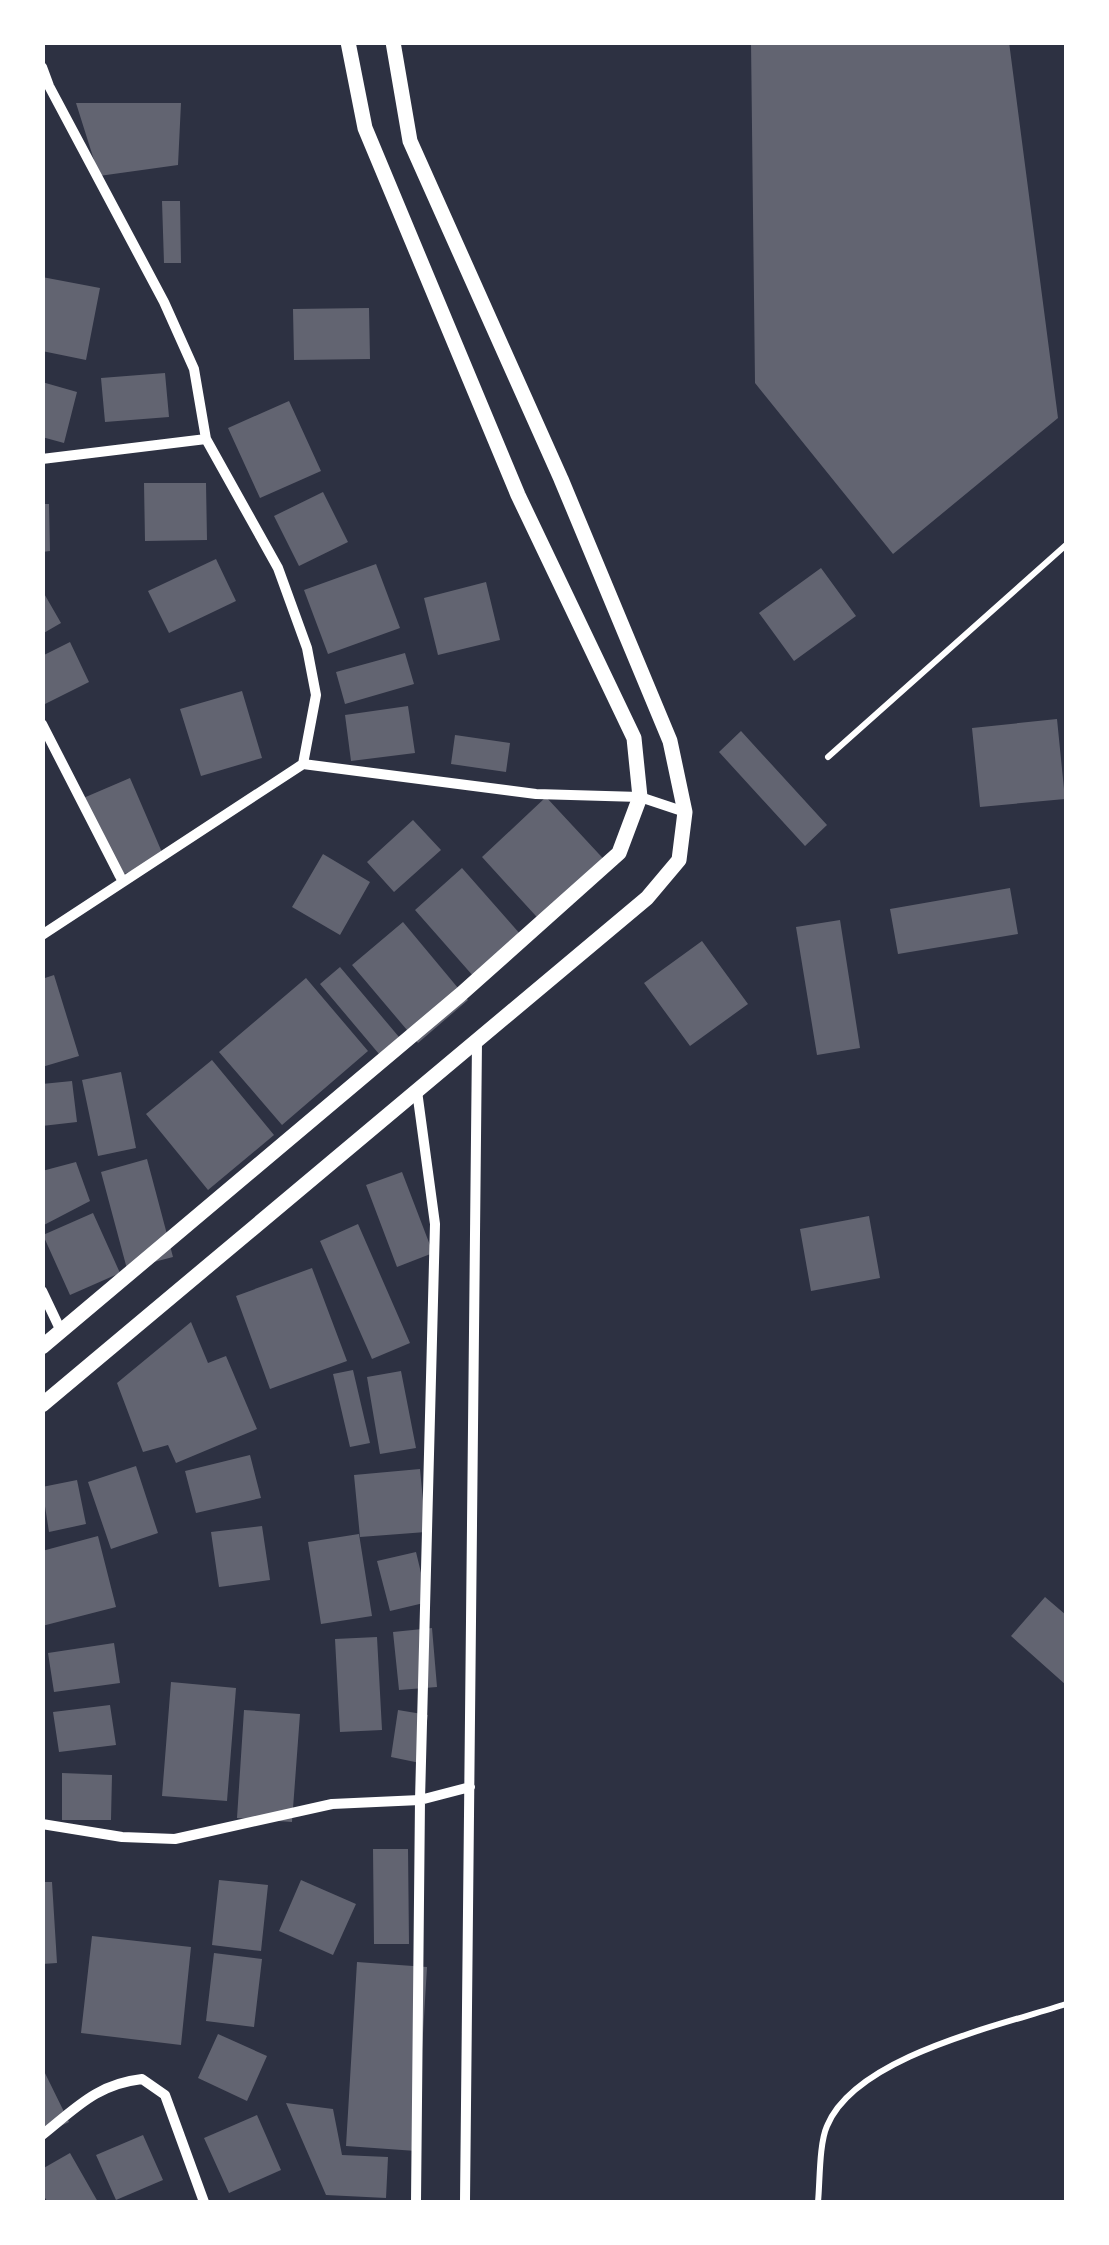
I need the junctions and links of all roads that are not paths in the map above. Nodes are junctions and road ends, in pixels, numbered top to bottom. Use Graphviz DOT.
graph roads {
  1 [pos="348,42"];
  2 [pos="393,42"];
  3 [pos="42,67"];
  4 [pos="206,439"];
  5 [pos="42,459"];
  6 [pos="1066,545"];
  7 [pos="42,724"];
  8 [pos="828,757"];
  9 [pos="303,764"];
  10 [pos="640,797"];
  11 [pos="685,812"];
  12 [pos="123,882"];
  13 [pos="42,935"];
  14 [pos="477,1041"];
  15 [pos="416,1092"];
  16 [pos="42,1292"];
  17 [pos="61,1331"];
  18 [pos="42,1347"];
  19 [pos="42,1405"];
  20 [pos="470,1787"];
  21 [pos="420,1800"];
  22 [pos="42,1824"];
  23 [pos="1066,2004"];
  24 [pos="42,2135"];
  25 [pos="204,2202"];
  26 [pos="416,2202"];
  27 [pos="465,2202"];
  28 [pos="818,2202"];
  1 -- 10 [label="street"];
  2 -- 11 [label="street"];
  3 -- 4 [label="street"];
  4 -- 5 [label="street"];
  4 -- 9 [label="street"];
  6 -- 8 [label="lane"];
  7 -- 12 [label="street"];
  9 -- 10 [label="street"];
  9 -- 12 [label="street"];
  10 -- 11 [label="street"];
  10 -- 17 [label="street"];
  11 -- 14 [label="street"];
  12 -- 13 [label="street"];
  14 -- 15 [label="street"];
  14 -- 20 [label="street"];
  15 -- 19 [label="street"];
  15 -- 21 [label="street"];
  16 -- 17 [label="street"];
  17 -- 18 [label="street"];
  20 -- 21 [label="street"];
  20 -- 27 [label="street"];
  21 -- 22 [label="street"];
  21 -- 26 [label="street"];
  23 -- 28 [label="lane"];
  24 -- 25 [label="street"];
}
